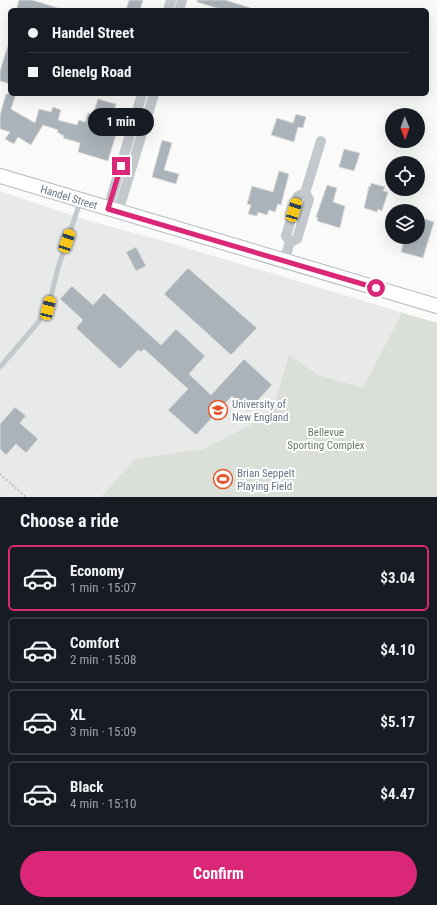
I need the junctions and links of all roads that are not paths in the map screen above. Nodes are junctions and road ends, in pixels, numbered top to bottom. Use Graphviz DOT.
graph roads {
  1 [pos="142,96"];
  2 [pos="153,96"];
  3 [pos="320,141"];
  4 [pos="0,176"];
  5 [pos="81,201"];
  6 [pos="113,210"];
  7 [pos="284,261"];
  8 [pos="437,306"];
  9 [pos="0,367"];
  1 -- 6 [label="street"];
  2 -- 6 [label="street"];
  3 -- 7 [label="street"];
  4 -- 5 [label="street, Handel Street"];
  5 -- 6 [label="street, Handel Street"];
  5 -- 9 [label="lane"];
  6 -- 7 [label="street, Handel Street"];
  7 -- 8 [label="street, Handel Street"];
}
